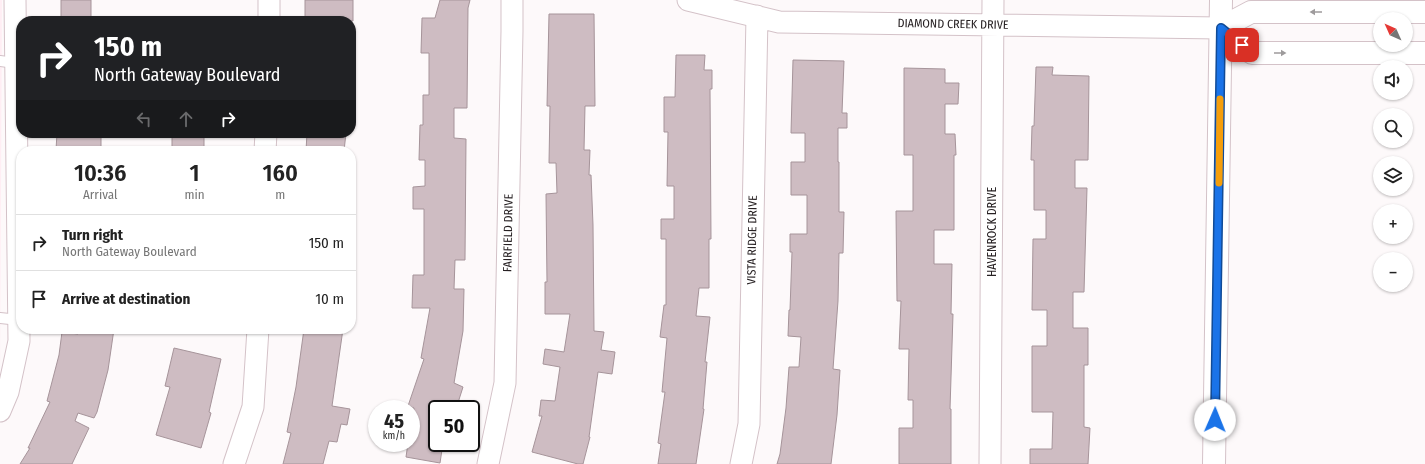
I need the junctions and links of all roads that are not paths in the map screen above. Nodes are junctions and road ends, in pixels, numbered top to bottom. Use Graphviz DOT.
graph roads {
  1 [pos="15,0"];
  2 [pos="269,0"];
  3 [pos="512,0"];
  4 [pos="688,0"];
  5 [pos="994,0"];
  6 [pos="1221,0"];
  7 [pos="1349,6"];
  8 [pos="1425,12"];
  9 [pos="269,16"];
  10 [pos="757,16"];
  11 [pos="993,25"];
  12 [pos="1221,28"];
  13 [pos="1425,54"];
  14 [pos="8,62"];
  15 [pos="9,319"];
  16 [pos="258,334"];
  17 [pos="0,410"];
  18 [pos="234,464"];
  19 [pos="488,464"];
  20 [pos="741,464"];
  21 [pos="990,464"];
  22 [pos="1214,464"];
  1 -- 14 [label="street"];
  2 -- 9 [label="street"];
  3 -- 19 [label="street, FAIRFIELD DRIVE"];
  4 -- 10 [label="street, DIAMOND CREEK DRIVE"];
  5 -- 11 [label="street, HAVENROCK DRIVE"];
  6 -- 12 [label="main road"];
  7 -- 8 [label="main road"];
  7 -- 12 [label="main road, one-way"];
  10 -- 11 [label="street, DIAMOND CREEK DRIVE"];
  10 -- 20 [label="street, VISTA RIDGE DRIVE"];
  11 -- 12 [label="street, DIAMOND CREEK DRIVE"];
  11 -- 21 [label="street, HAVENROCK DRIVE"];
  12 -- 13 [label="main road, one-way"];
  12 -- 22 [label="main road"];
  14 -- 15 [label="street"];
  15 -- 17 [label="street"];
  16 -- 18 [label="street"];
}
